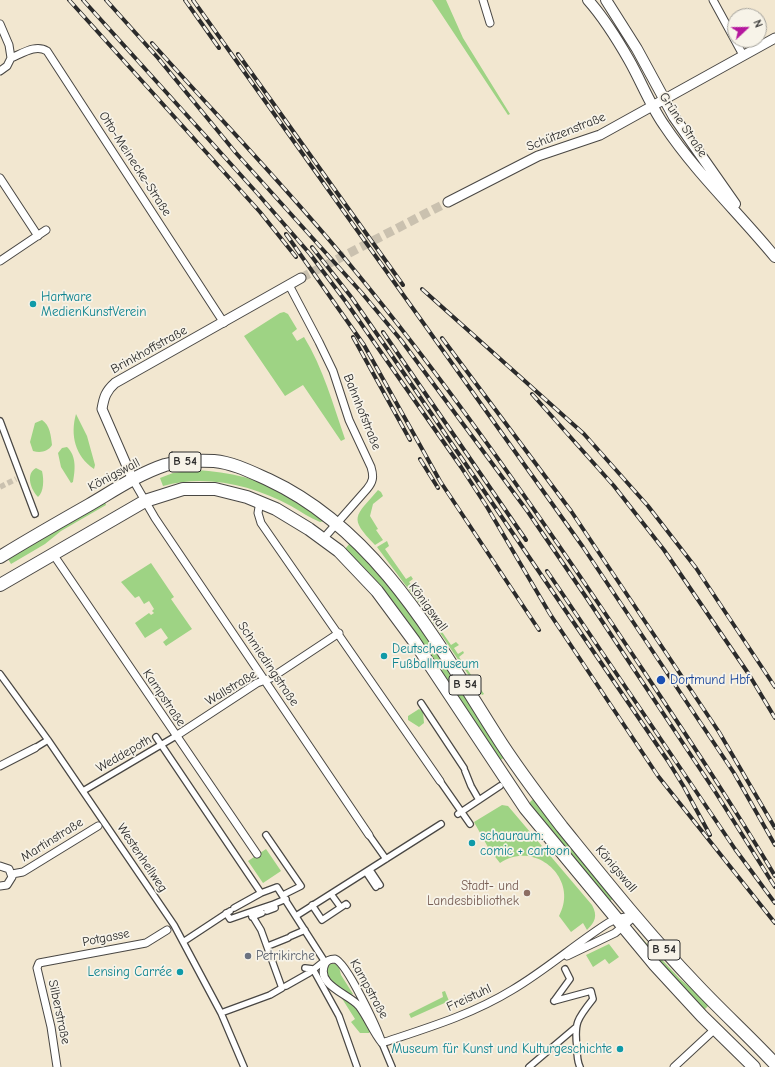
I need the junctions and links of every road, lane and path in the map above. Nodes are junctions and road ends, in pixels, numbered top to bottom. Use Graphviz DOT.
graph roads {
  1 [pos="483,0"];
  2 [pos="588,0"];
  3 [pos="606,0"];
  4 [pos="713,0"];
  5 [pos="490,23"];
  6 [pos="0,24"];
  7 [pos="775,38"];
  8 [pos="743,55"];
  9 [pos="11,58"];
  10 [pos="0,70"];
  11 [pos="664,99"];
  12 [pos="653,106"];
  13 [pos="0,178"];
  14 [pos="448,202"];
  15 [pos="46,230"];
  16 [pos="757,235"];
  17 [pos="38,236"];
  18 [pos="775,257"];
  19 [pos="0,261"];
  20 [pos="300,278"];
  21 [pos="289,285"];
  22 [pos="224,322"];
  23 [pos="0,421"];
  24 [pos="133,480"];
  25 [pos="145,501"];
  26 [pos="260,502"];
  27 [pos="35,514"];
  28 [pos="337,523"];
  29 [pos="324,539"];
  30 [pos="53,554"];
  31 [pos="0,557"];
  32 [pos="0,585"];
  33 [pos="339,633"];
  34 [pos="0,674"];
  35 [pos="264,681"];
  36 [pos="421,703"];
  37 [pos="176,736"];
  38 [pos="156,737"];
  39 [pos="48,740"];
  40 [pos="162,745"];
  41 [pos="35,748"];
  42 [pos="0,766"];
  43 [pos="440,781"];
  44 [pos="498,787"];
  45 [pos="83,791"];
  46 [pos="479,800"];
  47 [pos="460,813"];
  48 [pos="101,824"];
  49 [pos="441,824"];
  50 [pos="470,824"];
  51 [pos="369,835"];
  52 [pos="266,836"];
  53 [pos="257,854"];
  54 [pos="386,859"];
  55 [pos="0,866"];
  56 [pos="368,871"];
  57 [pos="12,874"];
  58 [pos="0,886"];
  59 [pos="378,886"];
  60 [pos="261,893"];
  61 [pos="331,894"];
  62 [pos="284,897"];
  63 [pos="274,904"];
  64 [pos="312,905"];
  65 [pos="348,905"];
  66 [pos="340,906"];
  67 [pos="230,911"];
  68 [pos="251,914"];
  69 [pos="636,915"];
  70 [pos="296,916"];
  71 [pos="619,924"];
  72 [pos="174,925"];
  73 [pos="167,930"];
  74 [pos="305,930"];
  75 [pos="183,942"];
  76 [pos="268,946"];
  77 [pos="559,959"];
  78 [pos="325,962"];
  79 [pos="39,963"];
  80 [pos="305,968"];
  81 [pos="313,969"];
  82 [pos="566,969"];
  83 [pos="286,986"];
  84 [pos="221,1013"];
  85 [pos="575,1028"];
  86 [pos="739,1028"];
  87 [pos="715,1030"];
  88 [pos="382,1043"];
  89 [pos="579,1064"];
  90 [pos="775,1064"];
  91 [pos="57,1067"];
  92 [pos="244,1067"];
  93 [pos="357,1067"];
  94 [pos="392,1067"];
  95 [pos="529,1067"];
  96 [pos="674,1067"];
  97 [pos="754,1067"];
  1 -- 5 [label="street"];
  2 -- 12 [label="main road, Grüne Straße"];
  3 -- 11 [label="main road, Grüne Straße"];
  4 -- 8 [label="street"];
  6 -- 9 [label="street"];
  7 -- 8 [label="street, Schützenstraße"];
  8 -- 11 [label="street, Schützenstraße"];
  9 -- 10 [label="street"];
  9 -- 22 [label="street, Otto-Meinecke-Straße"];
  11 -- 12 [label="street, Schützenstraße"];
  11 -- 16 [label="main road, Grüne Straße"];
  12 -- 14 [label="street, Schützenstraße"];
  12 -- 16 [label="main road, Grüne Straße"];
  13 -- 17 [label="street"];
  15 -- 17 [label="street"];
  16 -- 18 [label="main road, Grüne Straße"];
  17 -- 19 [label="street"];
  20 -- 21 [label="street"];
  21 -- 22 [label="street, Brinkhoffstraße"];
  21 -- 28 [label="street, Bahnhofstraße"];
  22 -- 24 [label="street, Brinkhoffstraße"];
  23 -- 27 [label="street"];
  24 -- 25 [label="street, Schmiedingstraße"];
  24 -- 28 [label="main road, Königswall / B 54"];
  24 -- 31 [label="main road, Königswall / B 54"];
  25 -- 26 [label="main road, B 54"];
  25 -- 30 [label="main road, B 54"];
  25 -- 35 [label="street, Schmiedingstraße"];
  26 -- 29 [label="main road, B 54"];
  26 -- 33 [label="street"];
  28 -- 29 [label="street, Bahnhofstraße"];
  28 -- 69 [label="main road, Königswall / B 54"];
  29 -- 71 [label="main road, B 54"];
  30 -- 32 [label="main road, B 54"];
  30 -- 37 [label="street, Kampstraße"];
  33 -- 35 [label="street, Wallstraße"];
  33 -- 43 [label="street"];
  34 -- 39 [label="street, Westenhellweg"];
  35 -- 37 [label="street, Wallstraße"];
  35 -- 51 [label="street, Schmiedingstraße"];
  36 -- 46 [label="street"];
  37 -- 40 [label="street, Weddepoth"];
  37 -- 53 [label="street, Kampstraße"];
  38 -- 40 [label="street"];
  39 -- 41 [label="street"];
  39 -- 45 [label="street, Westenhellweg"];
  40 -- 45 [label="street, Weddepoth"];
  40 -- 60 [label="street"];
  41 -- 42 [label="street"];
  43 -- 47 [label="street"];
  44 -- 46 [label="street"];
  45 -- 48 [label="street, Westenhellweg"];
  46 -- 47 [label="street"];
  47 -- 50 [label="street"];
  48 -- 57 [label="street, Martinstraße"];
  48 -- 72 [label="street, Westenhellweg"];
  49 -- 54 [label="street"];
  51 -- 54 [label="street, Schmiedingstraße"];
  52 -- 62 [label="street"];
  54 -- 56 [label="street"];
  55 -- 57 [label="street"];
  56 -- 59 [label="street"];
  56 -- 61 [label="street"];
  57 -- 58 [label="street"];
  60 -- 62 [label="street"];
  60 -- 67 [label="street"];
  61 -- 64 [label="street"];
  61 -- 66 [label="street"];
  62 -- 63 [label="street"];
  62 -- 70 [label="street, Kampstraße"];
  63 -- 68 [label="street"];
  63 -- 68 [label="street"];
  64 -- 66 [label="street"];
  64 -- 70 [label="street"];
  65 -- 66 [label="street"];
  67 -- 68 [label="street"];
  67 -- 75 [label="street"];
  68 -- 76 [label="street"];
  69 -- 71 [label="street, Freistuhl"];
  69 -- 71 [label="street, Freistuhl"];
  69 -- 86 [label="main road, Königswall / B 54"];
  70 -- 74 [label="street, Kampstraße"];
  71 -- 77 [label="street, Freistuhl"];
  71 -- 77 [label="street, Freistuhl"];
  71 -- 87 [label="main road, B 54"];
  72 -- 73 [label="street, Potgasse"];
  72 -- 75 [label="street, Westenhellweg"];
  73 -- 79 [label="street, Potgasse"];
  74 -- 76 [label="street"];
  74 -- 78 [label="street, Kampstraße"];
  75 -- 84 [label="street, Westenhellweg"];
  76 -- 84 [label="street"];
  77 -- 88 [label="street, Freistuhl"];
  78 -- 81 [label="street"];
  78 -- 88 [label="street, Kampstraße"];
  78 -- 88 [label="street, Kampstraße"];
  79 -- 91 [label="street, Silberstraße"];
  80 -- 81 [label="street"];
  81 -- 83 [label="street"];
  81 -- 93 [label="street"];
  82 -- 85 [label="street"];
  84 -- 92 [label="street, Westenhellweg"];
  85 -- 89 [label="street"];
  85 -- 95 [label="street"];
  86 -- 87 [label="main road"];
  86 -- 90 [label="main road, Königswall / B 54"];
  87 -- 96 [label="street"];
  87 -- 97 [label="main road, B 54"];
  88 -- 94 [label="street, Kampstraße"];
}
